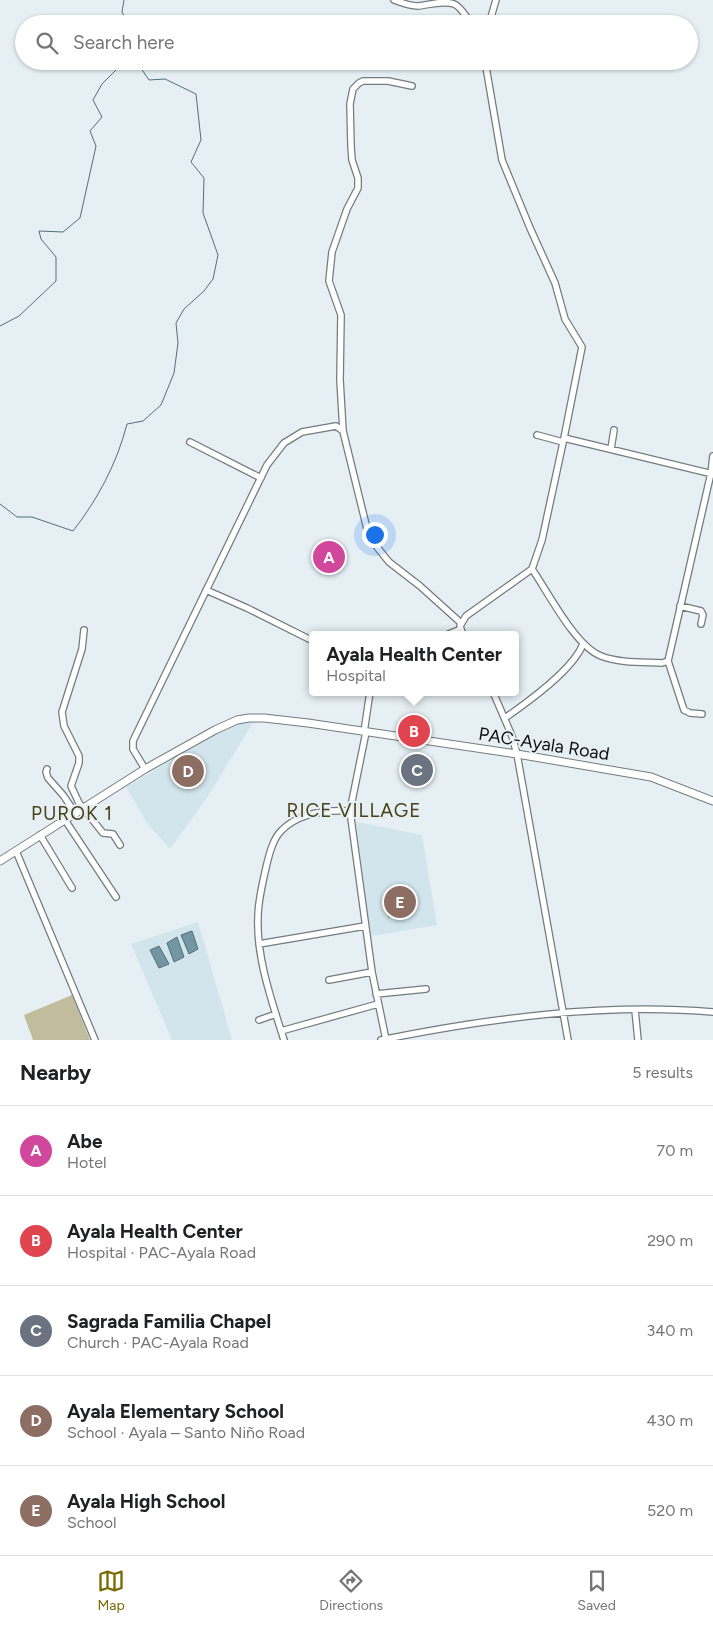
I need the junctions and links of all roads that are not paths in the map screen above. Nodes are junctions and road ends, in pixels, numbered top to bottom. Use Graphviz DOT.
graph roads {
  1 [pos="394,0"];
  2 [pos="496,0"];
  3 [pos="464,15"];
  4 [pos="492,15"];
  5 [pos="487,70"];
  6 [pos="412,86"];
  7 [pos="614,430"];
  8 [pos="344,431"];
  9 [pos="536,435"];
  10 [pos="564,440"];
  11 [pos="190,442"];
  12 [pos="611,449"];
  13 [pos="713,456"];
  14 [pos="712,473"];
  15 [pos="261,478"];
  16 [pos="532,569"];
  17 [pos="206,590"];
  18 [pos="680,606"];
  19 [pos="701,624"];
  20 [pos="462,629"];
  21 [pos="84,630"];
  22 [pos="309,639"];
  23 [pos="583,644"];
  24 [pos="668,661"];
  25 [pos="370,696"];
  26 [pos="495,696"];
  27 [pos="702,714"];
  28 [pos="505,718"];
  29 [pos="365,732"];
  30 [pos="517,754"];
  31 [pos="47,769"];
  32 [pos="145,769"];
  33 [pos="713,801"];
  34 [pos="84,809"];
  35 [pos="350,811"];
  36 [pos="76,814"];
  37 [pos="65,820"];
  38 [pos="40,835"];
  39 [pos="120,845"];
  40 [pos="16,851"];
  41 [pos="0,861"];
  42 [pos="72,888"];
  43 [pos="116,897"];
  44 [pos="365,926"];
  45 [pos="259,944"];
  46 [pos="372,972"];
  47 [pos="329,980"];
  48 [pos="426,989"];
  49 [pos="376,994"];
  50 [pos="378,1004"];
  51 [pos="635,1010"];
  52 [pos="713,1012"];
  53 [pos="565,1013"];
  54 [pos="276,1014"];
  55 [pos="259,1020"];
  56 [pos="281,1031"];
  57 [pos="95,1040"];
  58 [pos="284,1040"];
  59 [pos="384,1040"];
  60 [pos="568,1040"];
  61 [pos="638,1040"];
  1 -- 3 [label="street"];
  2 -- 4 [label="street"];
  5 -- 10 [label="street"];
  6 -- 8 [label="street"];
  7 -- 12 [label="street"];
  8 -- 15 [label="street"];
  8 -- 20 [label="street"];
  9 -- 10 [label="street"];
  10 -- 12 [label="street"];
  10 -- 16 [label="street"];
  11 -- 15 [label="street"];
  12 -- 14 [label="street"];
  13 -- 14 [label="street"];
  14 -- 18 [label="street"];
  15 -- 17 [label="street"];
  16 -- 20 [label="street"];
  16 -- 23 [label="street"];
  17 -- 22 [label="street"];
  17 -- 32 [label="street"];
  18 -- 19 [label="street"];
  18 -- 24 [label="street"];
  21 -- 34 [label="street"];
  23 -- 24 [label="street"];
  23 -- 28 [label="street"];
  24 -- 27 [label="street"];
  25 -- 29 [label="street"];
  26 -- 28 [label="street"];
  28 -- 30 [label="street"];
  29 -- 30 [label="street, PAC-Ayala Road"];
  29 -- 32 [label="street, PAC-Ayala Road"];
  29 -- 35 [label="street"];
  30 -- 33 [label="street, PAC-Ayala Road"];
  30 -- 53 [label="street"];
  31 -- 36 [label="street"];
  32 -- 34 [label="street, PAC-Ayala Road"];
  34 -- 36 [label="street, PAC-Ayala Road"];
  34 -- 39 [label="street"];
  35 -- 44 [label="street"];
  35 -- 45 [label="street"];
  36 -- 37 [label="street, PAC-Ayala Road"];
  37 -- 38 [label="street, PAC-Ayala Road"];
  37 -- 43 [label="street"];
  38 -- 40 [label="street, PAC-Ayala Road"];
  38 -- 42 [label="street"];
  40 -- 41 [label="street, PAC-Ayala Road"];
  40 -- 57 [label="street"];
  44 -- 45 [label="street"];
  44 -- 46 [label="street"];
  45 -- 54 [label="street"];
  46 -- 47 [label="street"];
  46 -- 49 [label="street"];
  48 -- 49 [label="street"];
  49 -- 50 [label="street"];
  50 -- 56 [label="street"];
  50 -- 59 [label="street"];
  51 -- 52 [label="street"];
  51 -- 53 [label="street"];
  51 -- 61 [label="street"];
  53 -- 59 [label="street"];
  53 -- 60 [label="street"];
  54 -- 55 [label="street"];
  54 -- 56 [label="street"];
  56 -- 58 [label="street"];
}
